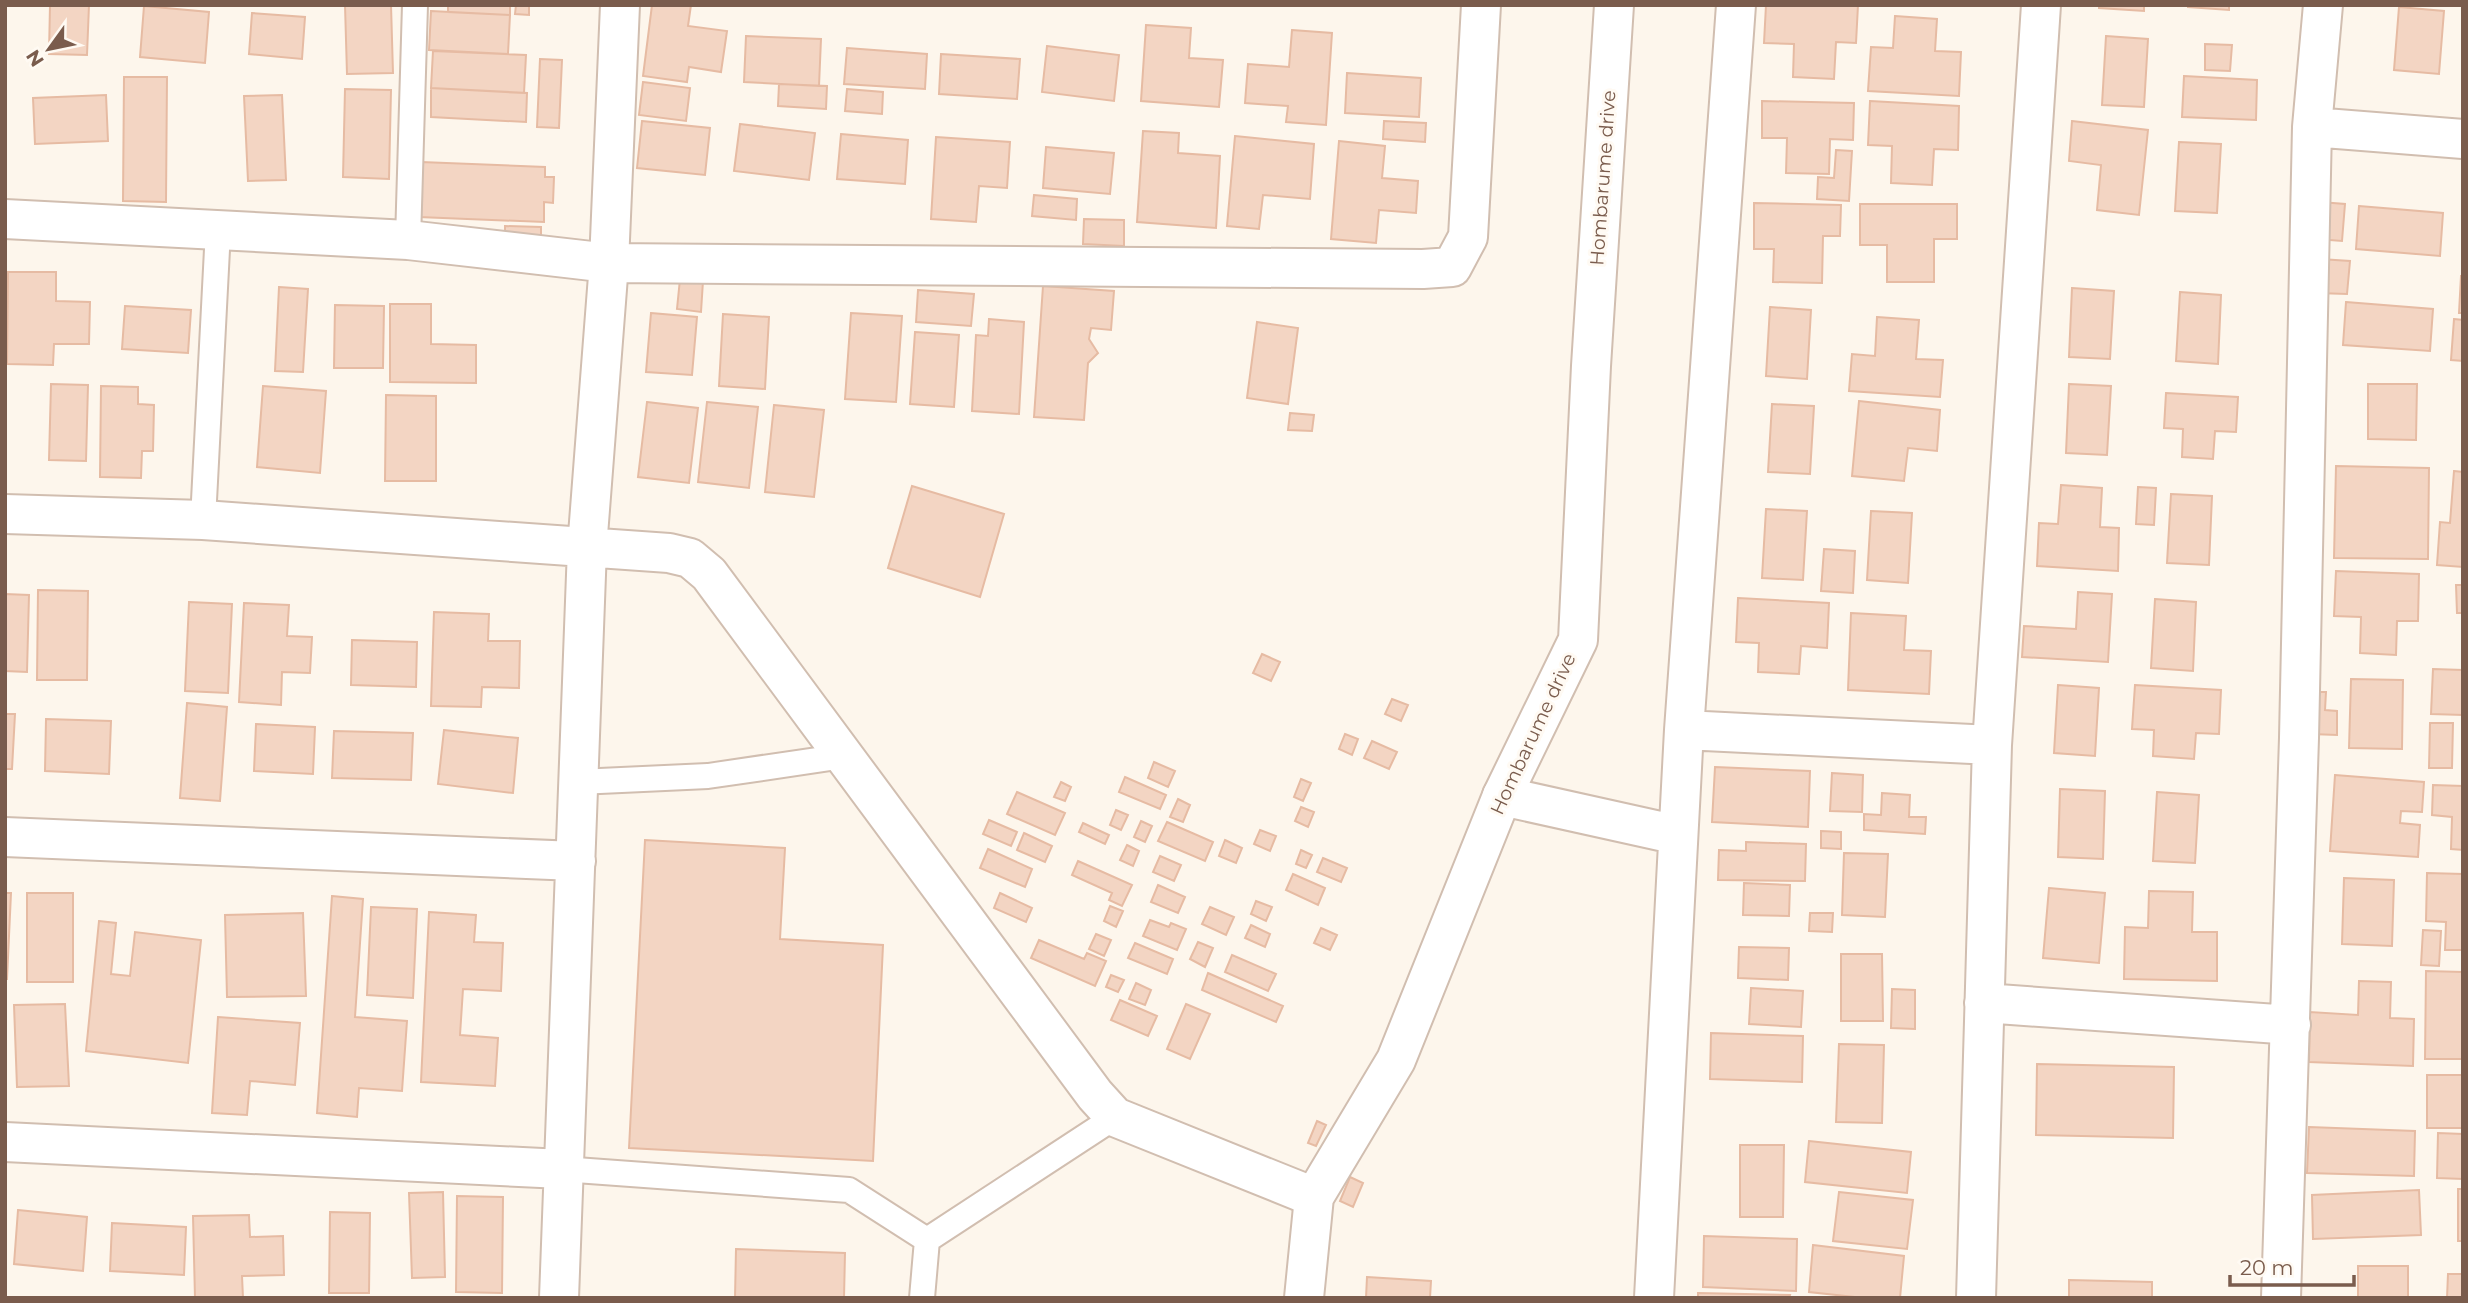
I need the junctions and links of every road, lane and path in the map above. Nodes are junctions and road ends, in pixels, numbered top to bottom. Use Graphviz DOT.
graph roads {
  1 [pos="415,5"];
  2 [pos="620,5"];
  3 [pos="1481,5"];
  4 [pos="1614,5"];
  5 [pos="1736,5"];
  6 [pos="2041,5"];
  7 [pos="2323,5"];
  8 [pos="2312,127"];
  9 [pos="2463,139"];
  10 [pos="5,219"];
  11 [pos="218,230"];
  12 [pos="408,240"];
  13 [pos="609,263"];
  14 [pos="5,514"];
  15 [pos="203,520"];
  16 [pos="587,548"];
  17 [pos="1684,730"];
  18 [pos="1992,745"];
  19 [pos="844,756"];
  20 [pos="578,782"];
  21 [pos="1502,796"];
  22 [pos="1678,835"];
  23 [pos="5,836"];
  24 [pos="576,861"];
  25 [pos="1984,1003"];
  26 [pos="2291,1025"];
  27 [pos="1115,1117"];
  28 [pos="5,1142"];
  29 [pos="562,1169"];
  30 [pos="1314,1198"];
  31 [pos="927,1240"];
  32 [pos="559,1298"];
  33 [pos="922,1298"];
  34 [pos="1304,1298"];
  35 [pos="1654,1298"];
  36 [pos="1976,1298"];
  37 [pos="2281,1298"];
  1 -- 12 [label="lane"];
  2 -- 13 [label="street"];
  3 -- 13 [label="street"];
  4 -- 21 [label="street, Hombarume drive"];
  5 -- 17 [label="street"];
  6 -- 18 [label="street"];
  7 -- 8 [label="street"];
  8 -- 9 [label="street"];
  8 -- 26 [label="street"];
  10 -- 11 [label="street"];
  11 -- 12 [label="street"];
  11 -- 15 [label="lane"];
  12 -- 13 [label="street"];
  13 -- 16 [label="street"];
  14 -- 15 [label="street"];
  15 -- 16 [label="street"];
  16 -- 19 [label="street"];
  16 -- 20 [label="street"];
  17 -- 18 [label="street"];
  17 -- 22 [label="street"];
  18 -- 25 [label="street"];
  19 -- 20 [label="lane"];
  19 -- 27 [label="street"];
  20 -- 24 [label="street"];
  21 -- 22 [label="street"];
  21 -- 30 [label="street, Hombarume drive"];
  22 -- 35 [label="street"];
  23 -- 24 [label="street"];
  24 -- 29 [label="street"];
  25 -- 26 [label="street"];
  25 -- 36 [label="street"];
  26 -- 37 [label="street"];
  27 -- 30 [label="street"];
  27 -- 31 [label="lane"];
  28 -- 29 [label="street"];
  29 -- 31 [label="lane"];
  29 -- 32 [label="street"];
  30 -- 34 [label="street, Hombarume drive"];
  31 -- 33 [label="lane"];
}
